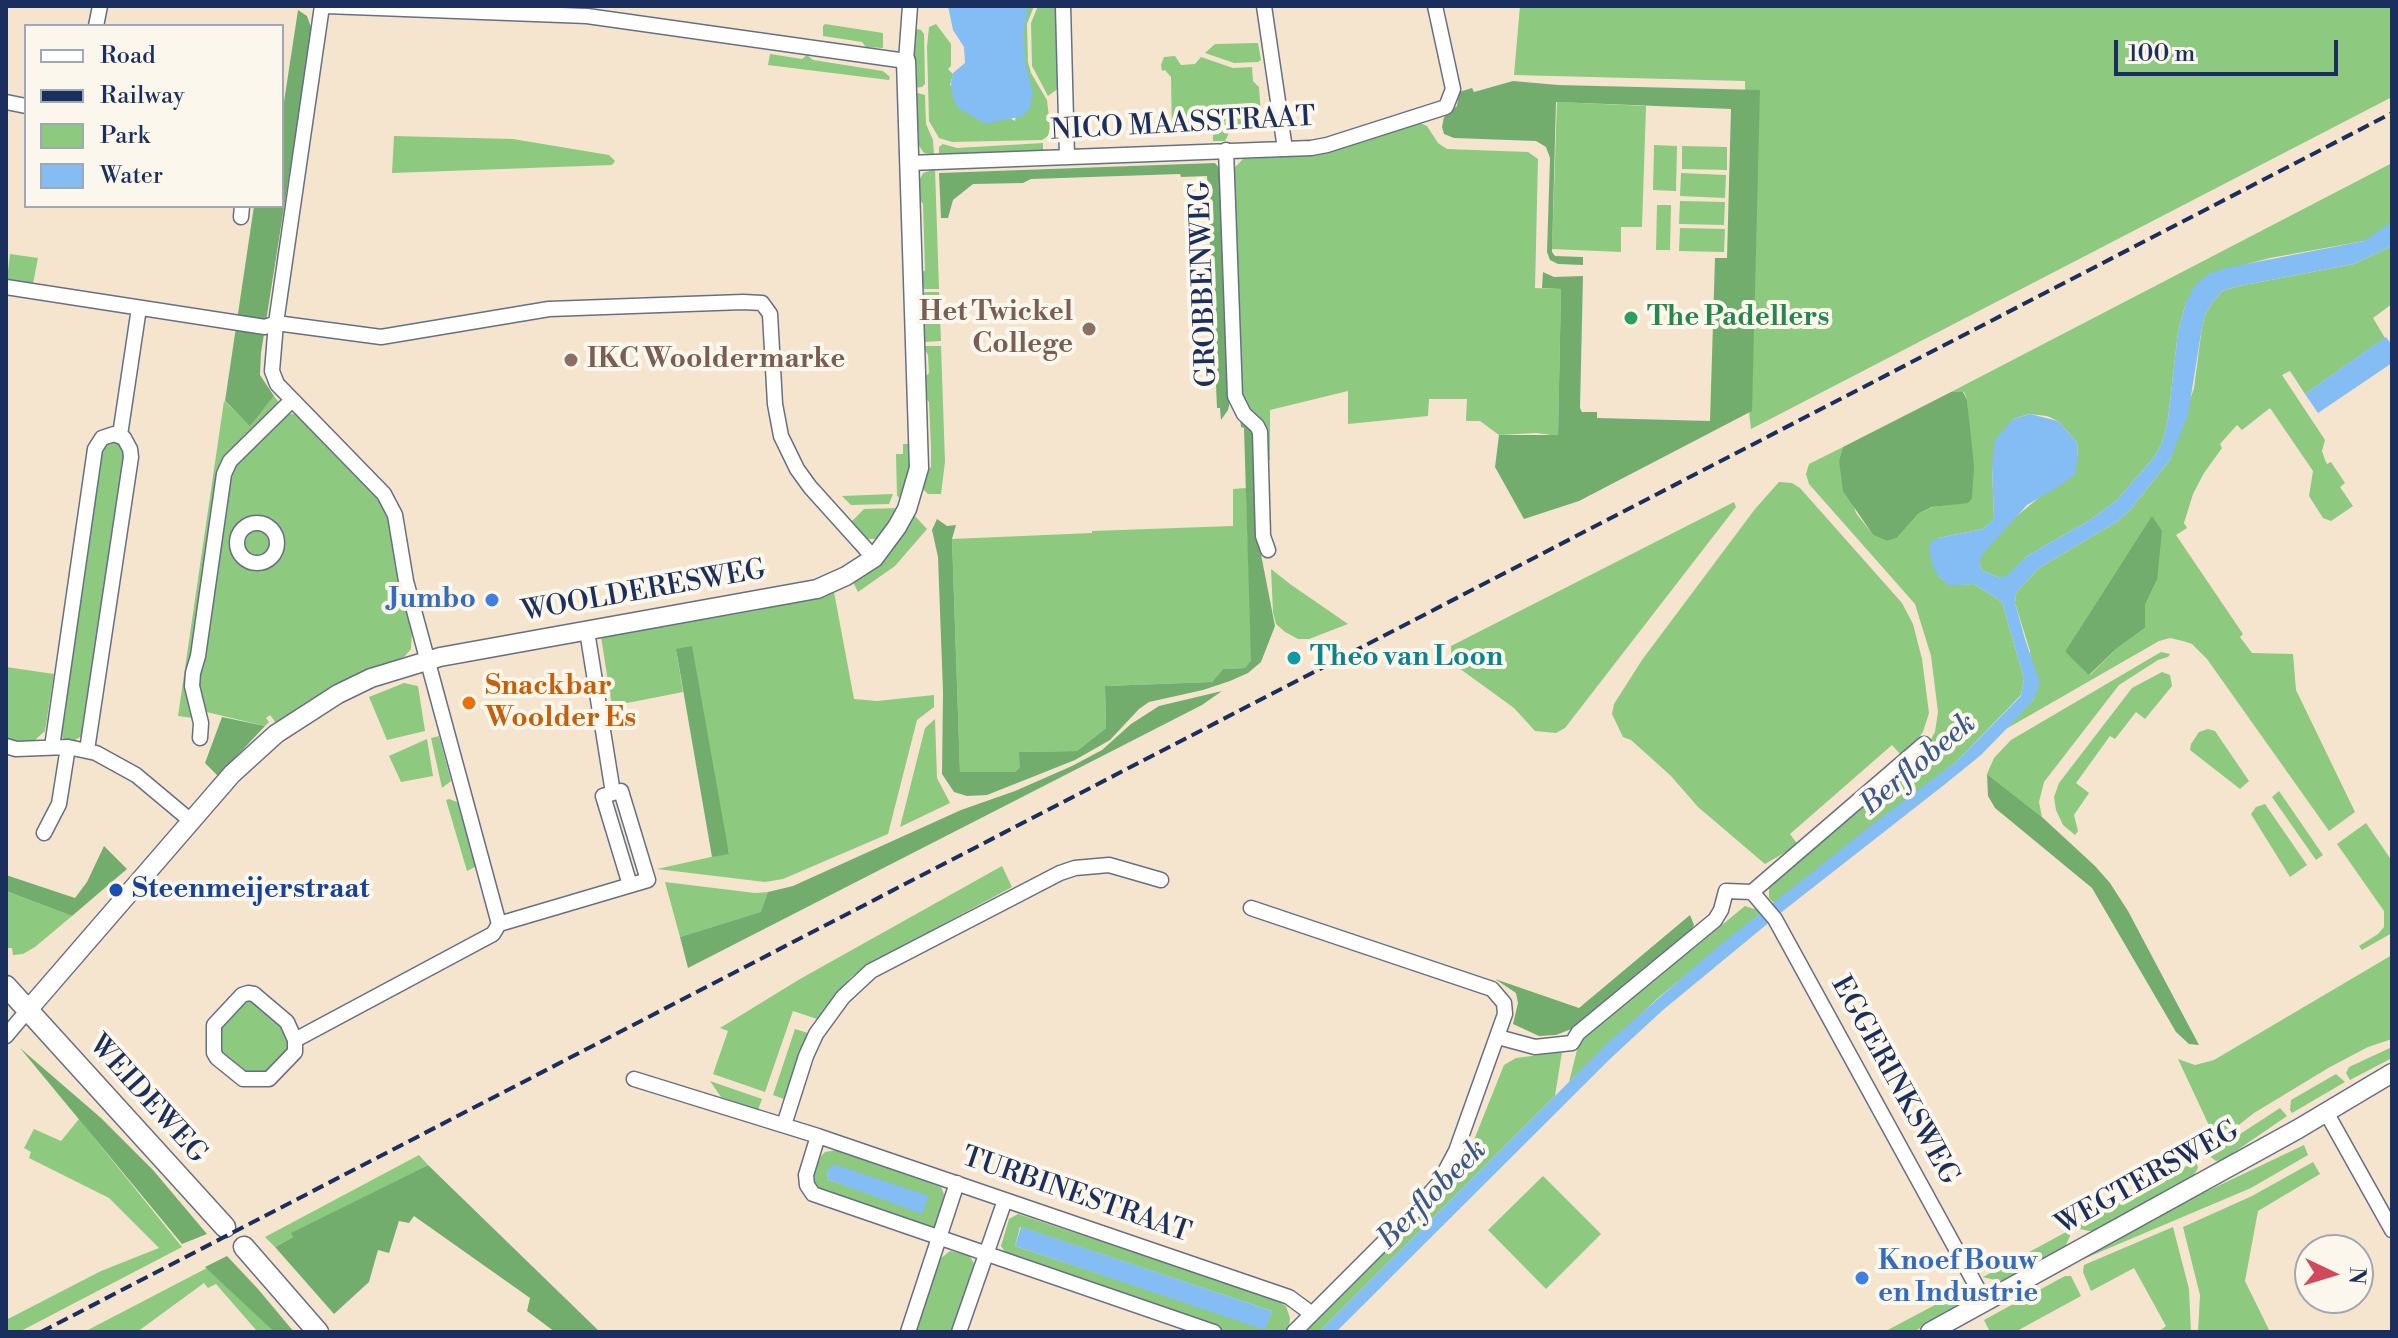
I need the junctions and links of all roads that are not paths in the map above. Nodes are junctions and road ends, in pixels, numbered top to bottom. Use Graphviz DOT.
graph roads {
  1 [pos="324,6"];
  2 [pos="910,6"];
  3 [pos="1063,6"];
  4 [pos="1264,6"];
  5 [pos="1435,6"];
  6 [pos="906,61"];
  7 [pos="1285,149"];
  8 [pos="1226,150"];
  9 [pos="1067,157"];
  10 [pos="909,163"];
  11 [pos="6,287"];
  12 [pos="139,308"];
  13 [pos="276,323"];
  14 [pos="292,400"];
  15 [pos="120,435"];
  16 [pos="215,537"];
  17 [pos="237,540"];
  18 [pos="1268,550"];
  19 [pos="874,558"];
  20 [pos="587,631"];
  21 [pos="429,660"];
  22 [pos="200,738"];
  23 [pos="1924,744"];
  24 [pos="6,746"];
  25 [pos="52,747"];
  26 [pos="68,747"];
  27 [pos="87,750"];
  28 [pos="191,821"];
  29 [pos="44,833"];
  30 [pos="1161,880"];
  31 [pos="1752,892"];
  32 [pos="1251,908"];
  33 [pos="499,924"];
  34 [pos="6,986"];
  35 [pos="27,1011"];
  36 [pos="6,1036"];
  37 [pos="1498,1037"];
  38 [pos="295,1040"];
  39 [pos="2392,1073"];
  40 [pos="634,1079"];
  41 [pos="2326,1112"];
  42 [pos="784,1125"];
  43 [pos="818,1136"];
  44 [pos="957,1183"];
  45 [pos="1005,1200"];
  46 [pos="225,1227"];
  47 [pos="2392,1230"];
  48 [pos="939,1237"];
  49 [pos="244,1247"];
  50 [pos="986,1254"];
  51 [pos="1984,1300"];
  52 [pos="1312,1314"];
  53 [pos="318,1332"];
  54 [pos="908,1332"];
  55 [pos="959,1332"];
  56 [pos="1214,1332"];
  57 [pos="1294,1332"];
  58 [pos="1930,1332"];
  1 -- 6 [label="street"];
  1 -- 13 [label="street"];
  2 -- 6 [label="street, WOOLDERESWEG"];
  3 -- 9 [label="street"];
  4 -- 7 [label="street"];
  5 -- 7 [label="street, NICO MAASSTRAAT"];
  6 -- 10 [label="street, WOOLDERESWEG"];
  7 -- 8 [label="street, NICO MAASSTRAAT"];
  8 -- 9 [label="street, NICO MAASSTRAAT"];
  8 -- 18 [label="street, GROBBENWEG"];
  9 -- 10 [label="street, NICO MAASSTRAAT"];
  10 -- 19 [label="street, WOOLDERESWEG"];
  11 -- 12 [label="street"];
  12 -- 13 [label="street"];
  12 -- 15 [label="street"];
  13 -- 14 [label="street"];
  13 -- 19 [label="street"];
  14 -- 16 [label="street"];
  14 -- 21 [label="street"];
  15 -- 25 [label="street"];
  15 -- 27 [label="street"];
  16 -- 17 [label="street"];
  16 -- 22 [label="street"];
  19 -- 20 [label="street, WOOLDERESWEG"];
  20 -- 21 [label="street, WOOLDERESWEG"];
  20 -- 33 [label="street"];
  21 -- 28 [label="street, WOOLDERESWEG"];
  21 -- 33 [label="street"];
  23 -- 31 [label="street"];
  24 -- 25 [label="street"];
  25 -- 26 [label="street"];
  26 -- 27 [label="street"];
  26 -- 29 [label="street"];
  27 -- 28 [label="street"];
  28 -- 35 [label="street, WOOLDERESWEG"];
  30 -- 42 [label="street"];
  31 -- 37 [label="street"];
  31 -- 51 [label="street, EGGERINKSWEG"];
  32 -- 37 [label="street"];
  33 -- 38 [label="street"];
  34 -- 35 [label="main road, WEIDEWEG"];
  35 -- 36 [label="street, WOOLDERESWEG"];
  35 -- 46 [label="main road, WEIDEWEG"];
  37 -- 52 [label="street"];
  38 -- 38 [label="street"];
  39 -- 41 [label="street, WEGTERSWEG"];
  40 -- 42 [label="street, TURBINESTRAAT"];
  41 -- 47 [label="street"];
  41 -- 51 [label="street, WEGTERSWEG"];
  42 -- 43 [label="street, TURBINESTRAAT"];
  43 -- 44 [label="street, TURBINESTRAAT"];
  43 -- 48 [label="street"];
  44 -- 45 [label="street, TURBINESTRAAT"];
  44 -- 48 [label="street"];
  45 -- 50 [label="street"];
  45 -- 52 [label="street, TURBINESTRAAT"];
  48 -- 50 [label="street"];
  48 -- 54 [label="street"];
  49 -- 53 [label="main road"];
  50 -- 55 [label="street"];
  50 -- 56 [label="street"];
  51 -- 58 [label="street, WEGTERSWEG"];
  52 -- 57 [label="street"];
}
